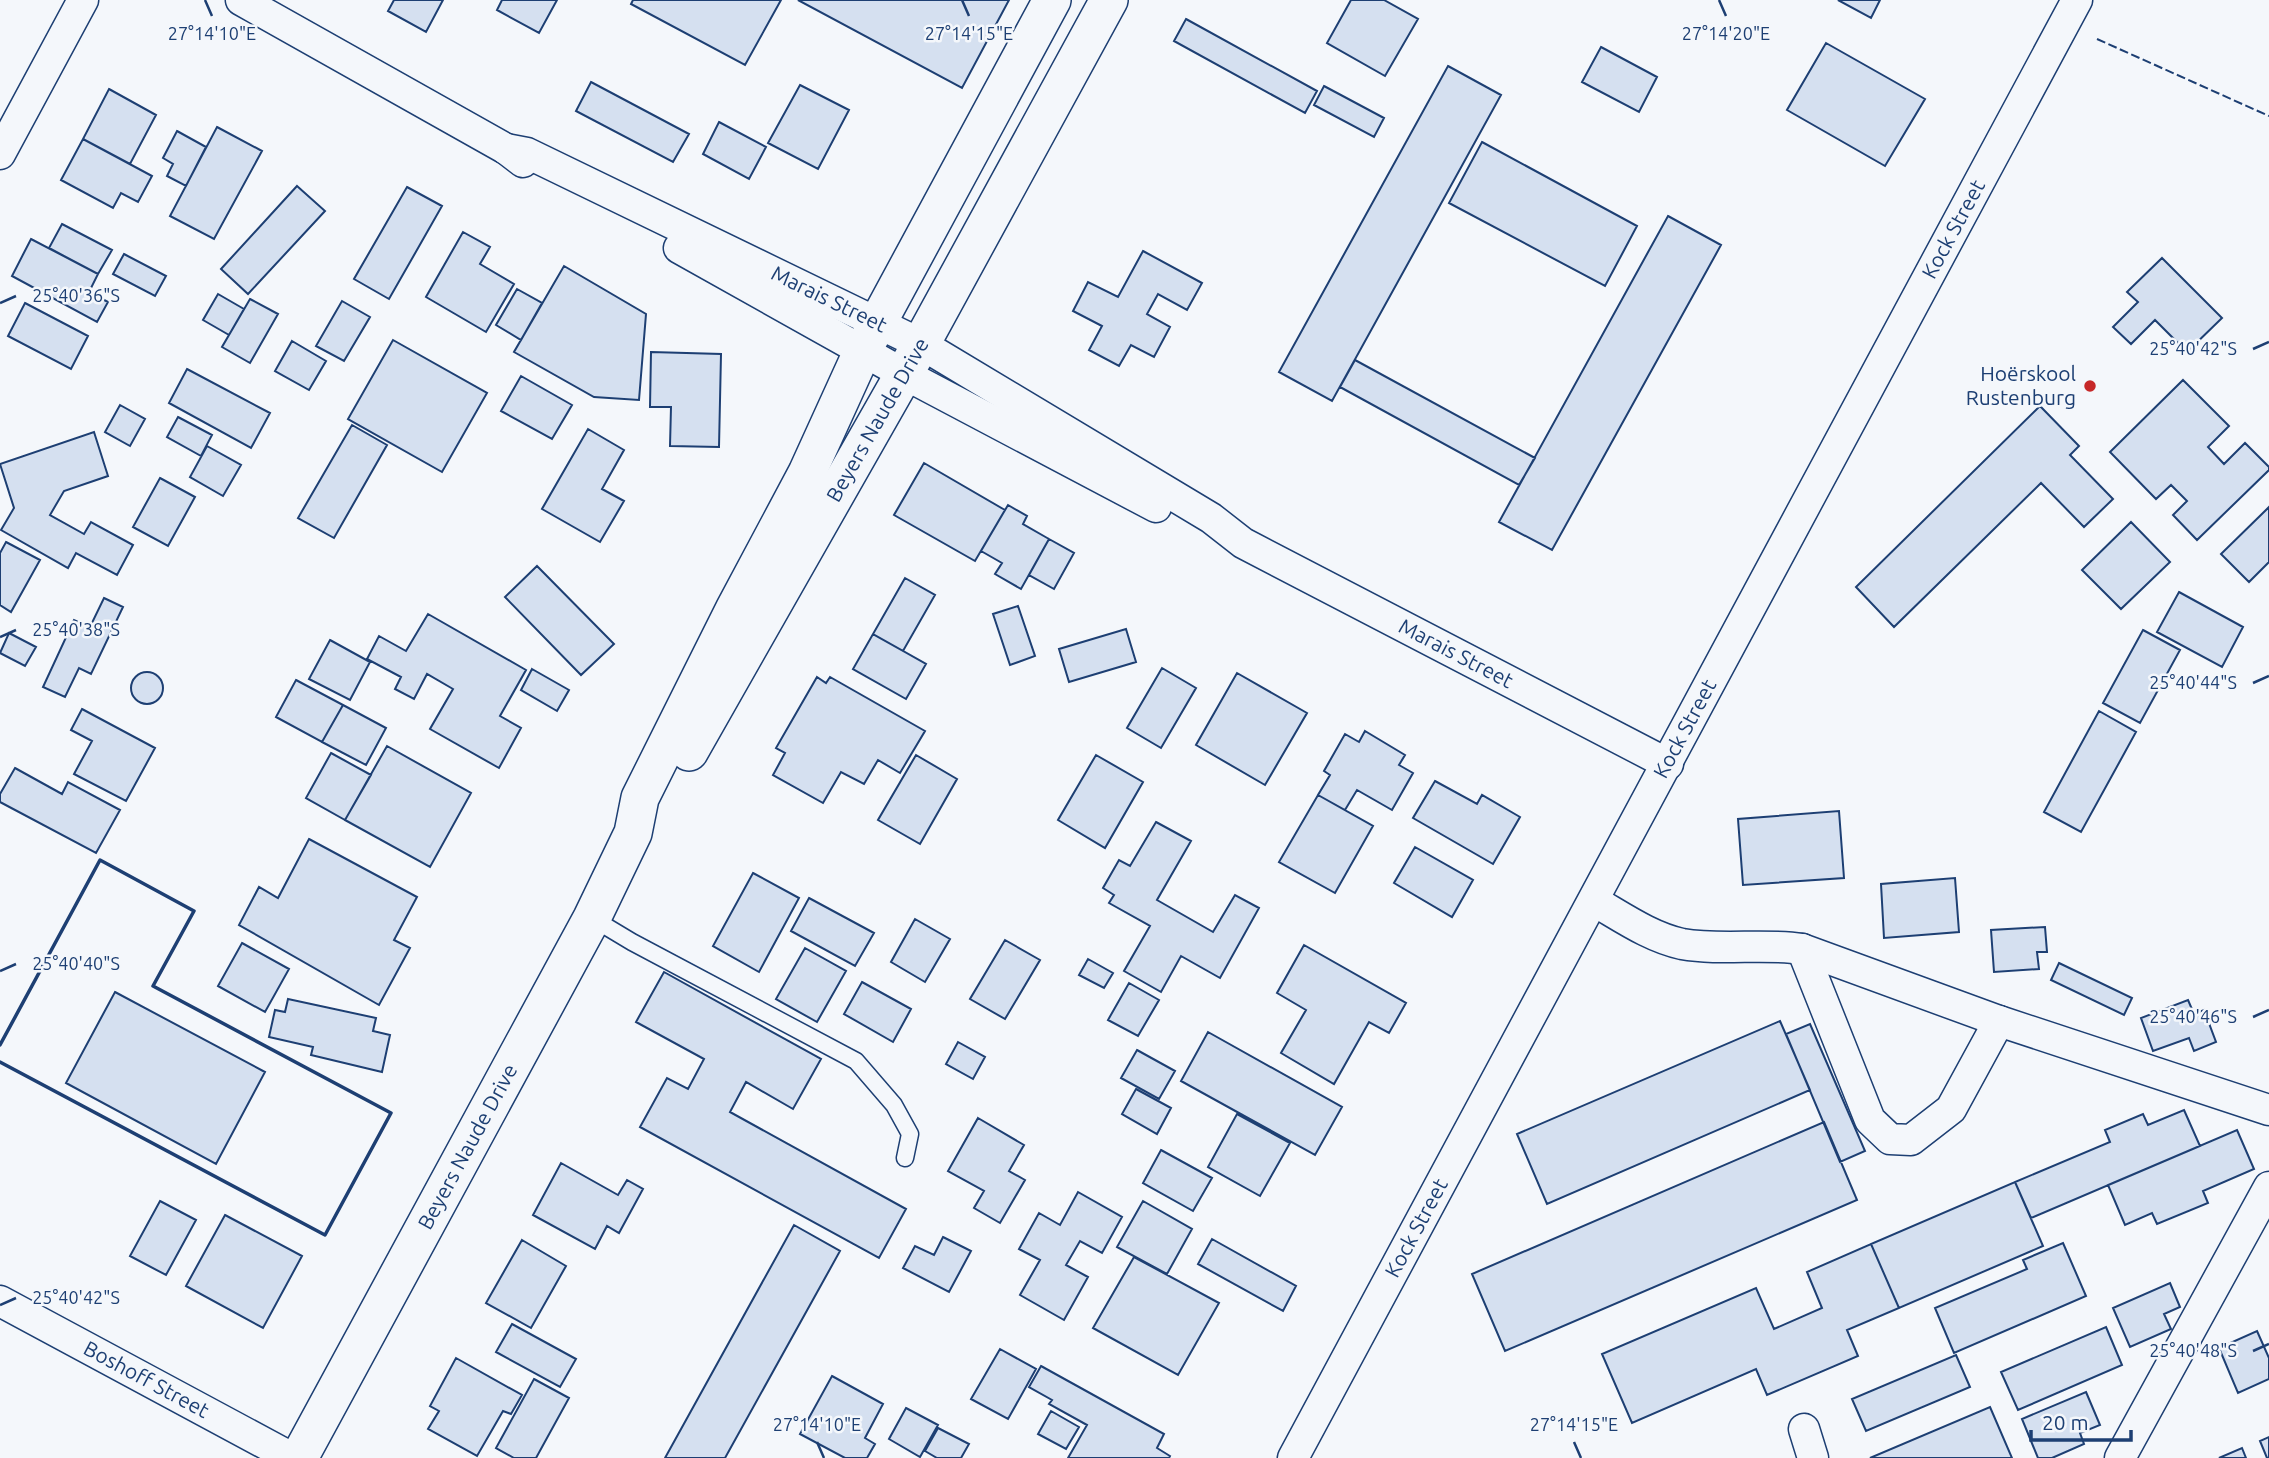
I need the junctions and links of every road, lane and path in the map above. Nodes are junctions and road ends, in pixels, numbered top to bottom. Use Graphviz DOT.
graph roads {
  1 [pos="83,0"];
  2 [pos="241,0"];
  3 [pos="1052,0"];
  4 [pos="1109,0"];
  5 [pos="2077,0"];
  6 [pos="0,155"];
  7 [pos="870,337"];
  8 [pos="913,359"];
  9 [pos="1668,764"];
  10 [pos="633,833"];
  11 [pos="1594,901"];
  12 [pos="592,918"];
  13 [pos="1802,949"];
  14 [pos="1999,1021"];
  15 [pos="2269,1110"];
  16 [pos="905,1158"];
  17 [pos="2269,1187"];
  18 [pos="0,1301"];
  19 [pos="1804,1429"];
  20 [pos="292,1458"];
  21 [pos="299,1458"];
  22 [pos="1293,1458"];
  23 [pos="1813,1458"];
  24 [pos="2120,1458"];
  1 -- 6 [label="street"];
  2 -- 7 [label="street, Marais Street"];
  3 -- 7 [label="street, Beyers Naude Drive"];
  4 -- 8 [label="street, Beyers Naude Drive"];
  5 -- 9 [label="street, Kock Street"];
  7 -- 8 [label="street, Marais Street"];
  7 -- 10 [label="street, Beyers Naude Drive"];
  8 -- 9 [label="street, Marais Street"];
  8 -- 10 [label="street, Beyers Naude Drive"];
  9 -- 11 [label="street, Kock Street"];
  10 -- 12 [label="street, Beyers Naude Drive"];
  11 -- 13 [label="street"];
  11 -- 22 [label="street, Kock Street"];
  12 -- 16 [label="lane"];
  12 -- 21 [label="street, Beyers Naude Drive"];
  13 -- 14 [label="street"];
  13 -- 14 [label="street"];
  14 -- 15 [label="street"];
  17 -- 24 [label="street"];
  18 -- 20 [label="street, Boshoff Street"];
  19 -- 23 [label="street"];
}
